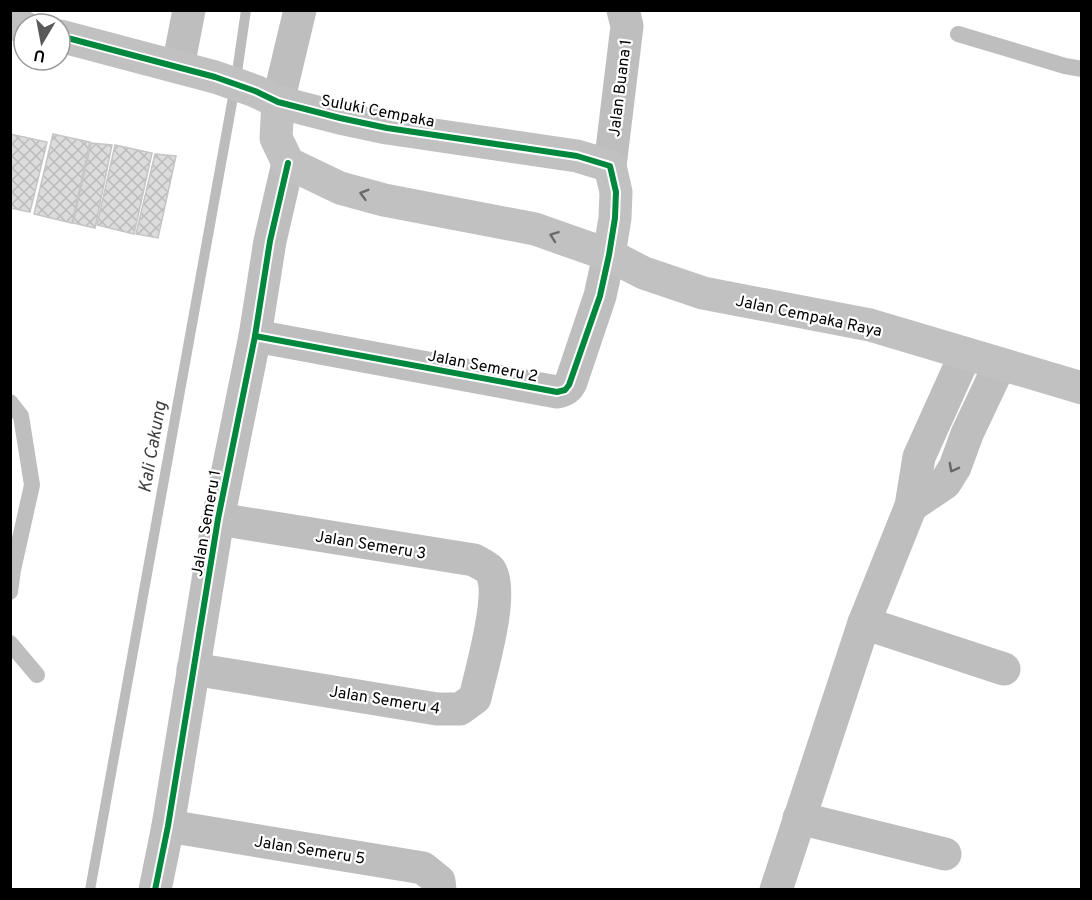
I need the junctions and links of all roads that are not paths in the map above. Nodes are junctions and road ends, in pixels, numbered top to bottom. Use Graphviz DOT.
graph roads {
  1 [pos="189,10"];
  2 [pos="300,10"];
  3 [pos="623,10"];
  4 [pos="958,34"];
  5 [pos="72,39"];
  6 [pos="178,67"];
  7 [pos="1082,69"];
  8 [pos="266,96"];
  9 [pos="288,163"];
  10 [pos="610,166"];
  11 [pos="609,255"];
  12 [pos="255,336"];
  13 [pos="965,355"];
  14 [pos="1000,364"];
  15 [pos="1082,388"];
  16 [pos="10,402"];
  17 [pos="911,506"];
  18 [pos="218,519"];
  19 [pos="10,592"];
  20 [pos="496,601"];
  21 [pos="864,623"];
  22 [pos="10,643"];
  23 [pos="193,669"];
  24 [pos="1004,669"];
  25 [pos="37,675"];
  26 [pos="799,818"];
  27 [pos="168,826"];
  28 [pos="945,854"];
  29 [pos="154,890"];
  30 [pos="441,890"];
  31 [pos="776,890"];
  1 -- 6 [label="street"];
  2 -- 8 [label="street"];
  3 -- 10 [label="street, Jalan Buana 1"];
  4 -- 7 [label="lane"];
  5 -- 6 [label="street, Suluki Cempaka"];
  6 -- 8 [label="street, Suluki Cempaka"];
  8 -- 9 [label="street"];
  8 -- 10 [label="street, Suluki Cempaka"];
  11 -- 9 [label="street, one-way"];
  9 -- 12 [label="street, Jalan Semeru 1"];
  10 -- 11 [label="street"];
  11 -- 12 [label="street, Jalan Semeru 2"];
  11 -- 13 [label="street, Jalan Cempaka Raya"];
  12 -- 18 [label="street, Jalan Semeru 1"];
  13 -- 14 [label="street, Jalan Cempaka Raya"];
  13 -- 17 [label="street"];
  14 -- 15 [label="street, Jalan Cempaka Raya"];
  14 -- 17 [label="street, one-way"];
  16 -- 19 [label="lane"];
  17 -- 21 [label="street"];
  18 -- 20 [label="street, Jalan Semeru 3"];
  18 -- 23 [label="street, Jalan Semeru 1"];
  20 -- 23 [label="street, Jalan Semeru 4"];
  21 -- 24 [label="street"];
  21 -- 26 [label="street"];
  22 -- 25 [label="lane"];
  23 -- 27 [label="street, Jalan Semeru 1"];
  26 -- 28 [label="street"];
  26 -- 31 [label="street"];
  27 -- 29 [label="street, Jalan Semeru 1"];
  27 -- 30 [label="street, Jalan Semeru 5"];
}
